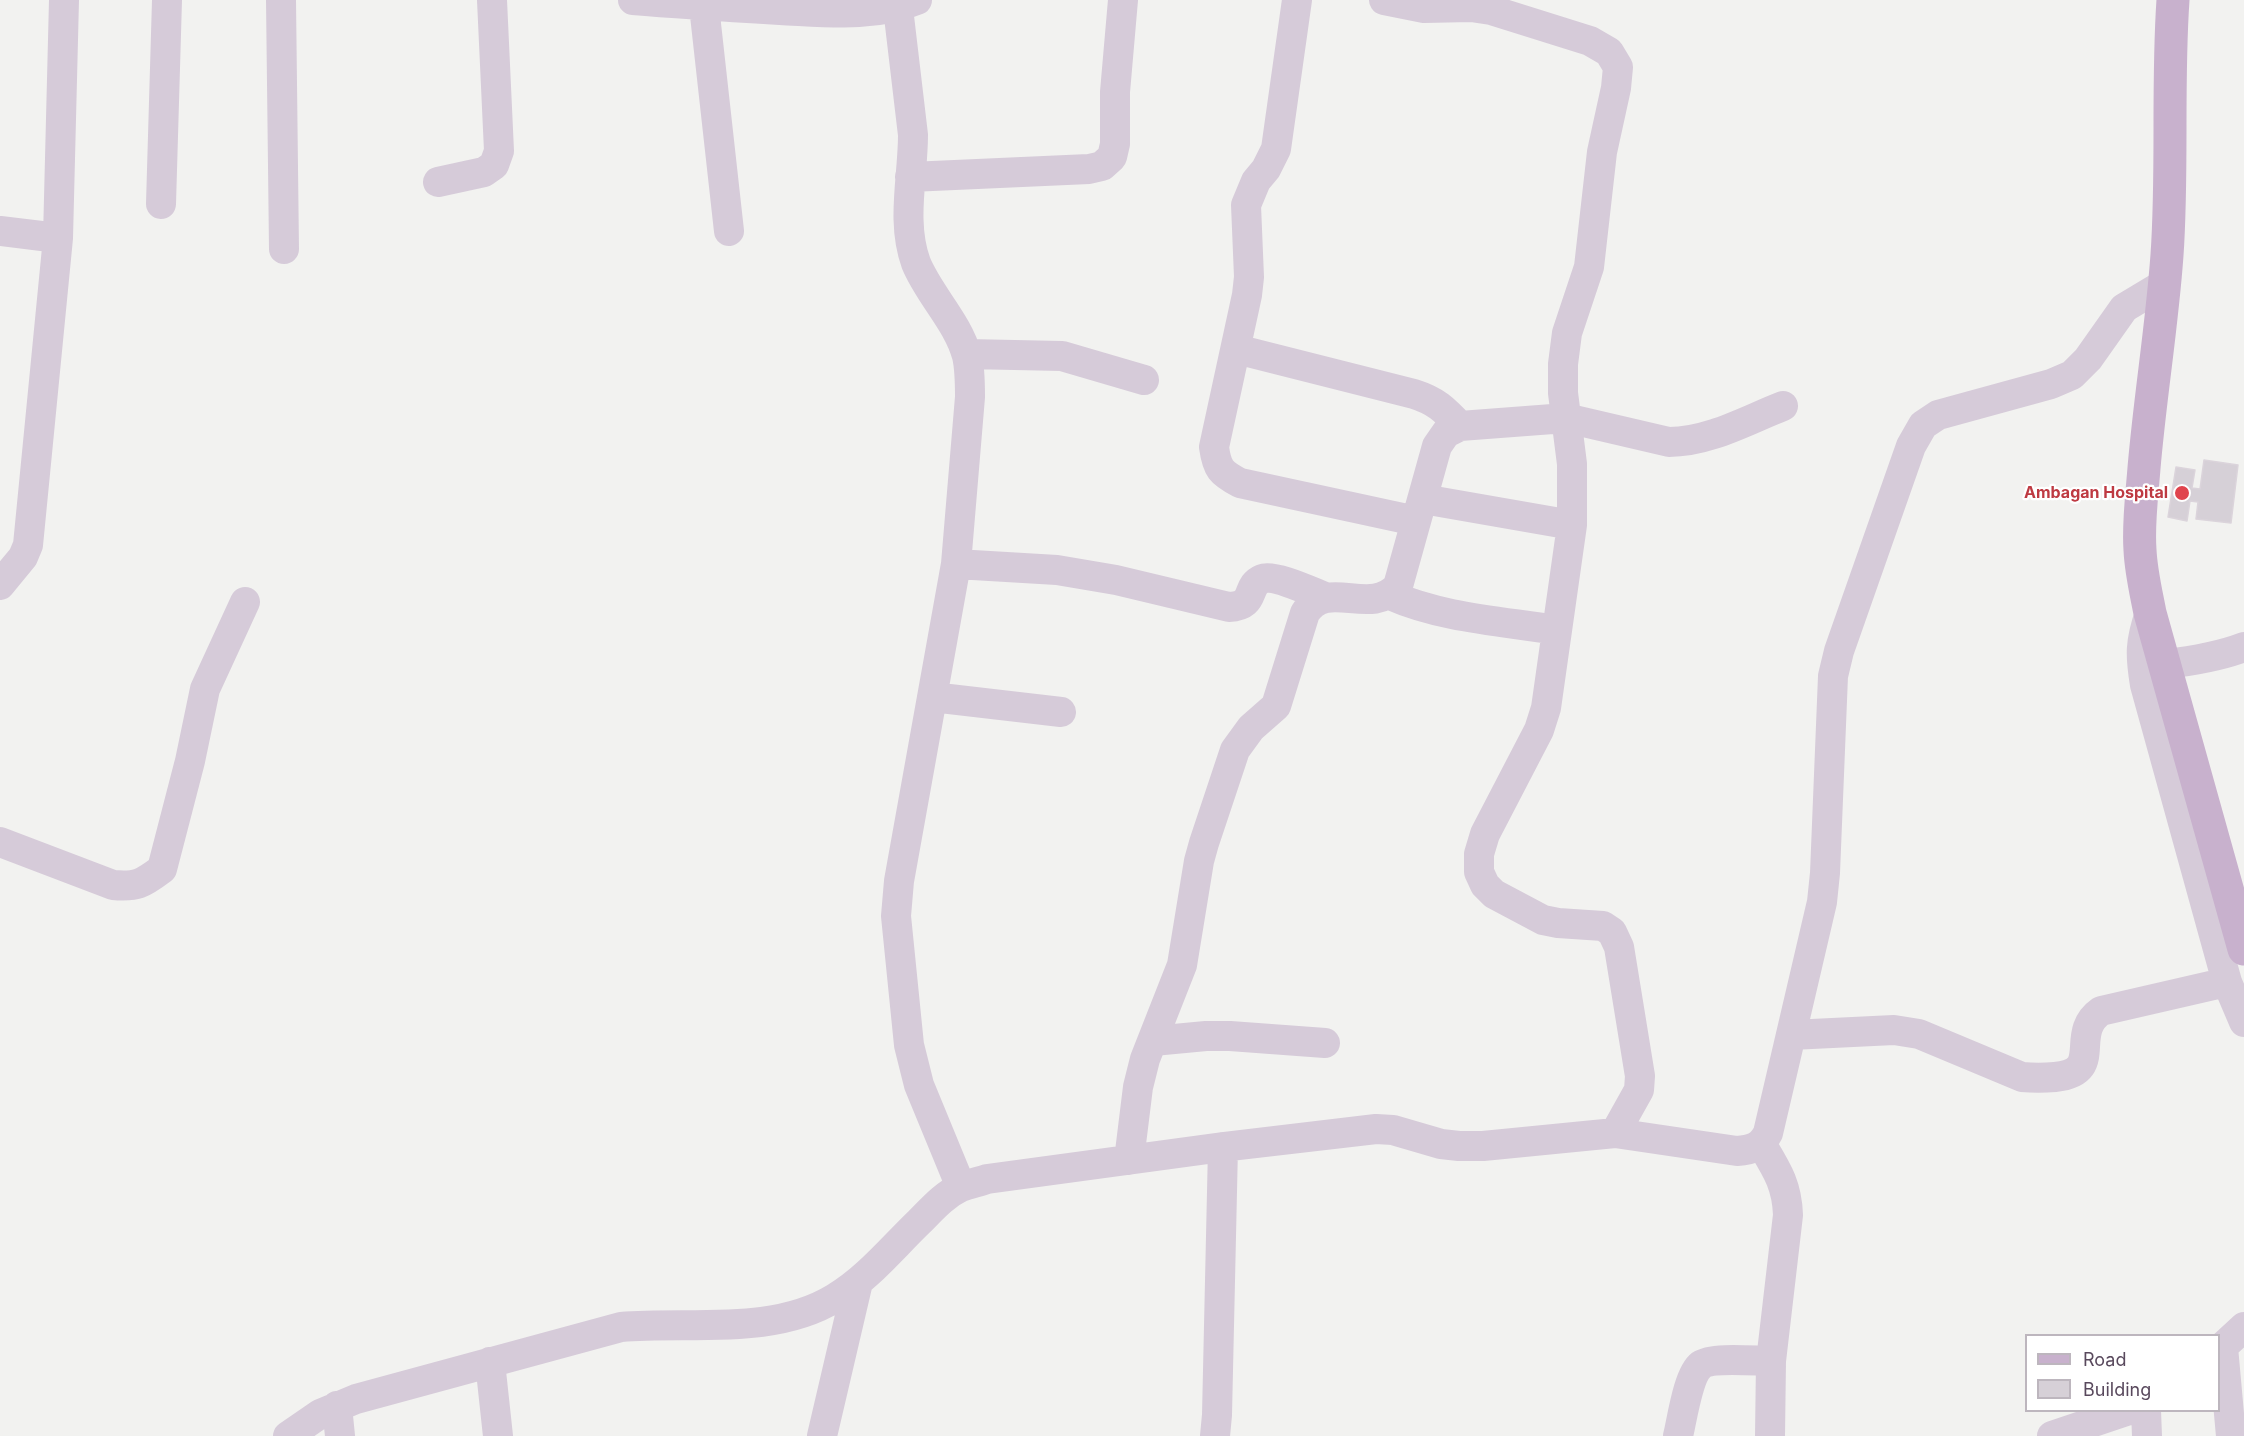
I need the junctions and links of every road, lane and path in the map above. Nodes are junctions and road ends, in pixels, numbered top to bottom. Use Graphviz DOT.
graph roads {
  1 [pos="64,0"];
  2 [pos="167,0"];
  3 [pos="280,0"];
  4 [pos="492,0"];
  5 [pos="643,0"];
  6 [pos="1123,0"];
  7 [pos="1297,0"];
  8 [pos="1384,0"];
  9 [pos="2173,0"];
  10 [pos="769,5"];
  11 [pos="892,5"];
  12 [pos="704,6"];
  13 [pos="825,6"];
  14 [pos="910,177"];
  15 [pos="438,182"];
  16 [pos="161,204"];
  17 [pos="0,231"];
  18 [pos="729,231"];
  19 [pos="58,238"];
  20 [pos="284,249"];
  21 [pos="2164,284"];
  22 [pos="1236,349"];
  23 [pos="967,354"];
  24 [pos="1144,380"];
  25 [pos="1783,406"];
  26 [pos="1566,418"];
  27 [pos="1460,426"];
  28 [pos="1419,510"];
  29 [pos="1572,525"];
  30 [pos="956,564"];
  31 [pos="0,585"];
  32 [pos="1390,595"];
  33 [pos="1325,597"];
  34 [pos="245,602"];
  35 [pos="2150,613"];
  36 [pos="1557,630"];
  37 [pos="2244,647"];
  38 [pos="2165,664"];
  39 [pos="932,697"];
  40 [pos="1061,712"];
  41 [pos="0,842"];
  42 [pos="2244,949"];
  43 [pos="2227,982"];
  44 [pos="2244,1022"];
  45 [pos="1791,1035"];
  46 [pos="1152,1041"];
  47 [pos="1325,1043"];
  48 [pos="1616,1133"];
  49 [pos="1762,1144"];
  50 [pos="1223,1147"];
  51 [pos="1129,1160"];
  52 [pos="961,1187"];
  53 [pos="858,1282"];
  54 [pos="2229,1342"];
  55 [pos="1771,1361"];
  56 [pos="490,1362"];
  57 [pos="337,1406"];
  58 [pos="2123,1412"];
  59 [pos="2145,1412"];
  60 [pos="288,1436"];
  61 [pos="340,1436"];
  62 [pos="498,1436"];
  63 [pos="822,1436"];
  64 [pos="1215,1436"];
  65 [pos="1678,1436"];
  66 [pos="1770,1436"];
  67 [pos="2052,1436"];
  68 [pos="2147,1436"];
  69 [pos="2231,1436"];
  1 -- 19 [label="street"];
  2 -- 16 [label="street"];
  3 -- 20 [label="street"];
  4 -- 15 [label="street"];
  5 -- 12 [label="street"];
  6 -- 14 [label="street"];
  7 -- 22 [label="street"];
  8 -- 26 [label="street"];
  9 -- 21 [label="main road"];
  10 -- 12 [label="street"];
  10 -- 13 [label="street"];
  11 -- 13 [label="street"];
  11 -- 14 [label="street"];
  12 -- 18 [label="street"];
  14 -- 23 [label="street"];
  17 -- 19 [label="street"];
  19 -- 31 [label="street"];
  21 -- 35 [label="main road"];
  21 -- 45 [label="street"];
  22 -- 27 [label="street"];
  22 -- 28 [label="street"];
  23 -- 24 [label="street"];
  23 -- 30 [label="street"];
  25 -- 26 [label="street"];
  26 -- 27 [label="street"];
  26 -- 29 [label="street"];
  27 -- 28 [label="street"];
  28 -- 29 [label="street"];
  28 -- 32 [label="street"];
  29 -- 36 [label="street"];
  30 -- 33 [label="street"];
  30 -- 39 [label="street"];
  32 -- 33 [label="street"];
  32 -- 36 [label="street"];
  33 -- 46 [label="street"];
  34 -- 41 [label="street"];
  35 -- 38 [label="main road"];
  35 -- 43 [label="street"];
  36 -- 48 [label="street"];
  37 -- 38 [label="street"];
  38 -- 42 [label="main road"];
  39 -- 40 [label="street"];
  39 -- 52 [label="street"];
  43 -- 44 [label="street"];
  43 -- 45 [label="street"];
  45 -- 49 [label="street"];
  46 -- 47 [label="street"];
  46 -- 51 [label="street"];
  48 -- 49 [label="street"];
  48 -- 50 [label="street"];
  49 -- 55 [label="street"];
  50 -- 51 [label="street"];
  50 -- 64 [label="street"];
  51 -- 52 [label="street"];
  52 -- 53 [label="street"];
  53 -- 56 [label="street"];
  53 -- 63 [label="street"];
  54 -- 69 [label="street"];
  55 -- 65 [label="street"];
  55 -- 66 [label="street"];
  56 -- 57 [label="street"];
  56 -- 62 [label="street"];
  57 -- 60 [label="street"];
  57 -- 61 [label="street"];
  58 -- 67 [label="street"];
  59 -- 68 [label="street"];
}
